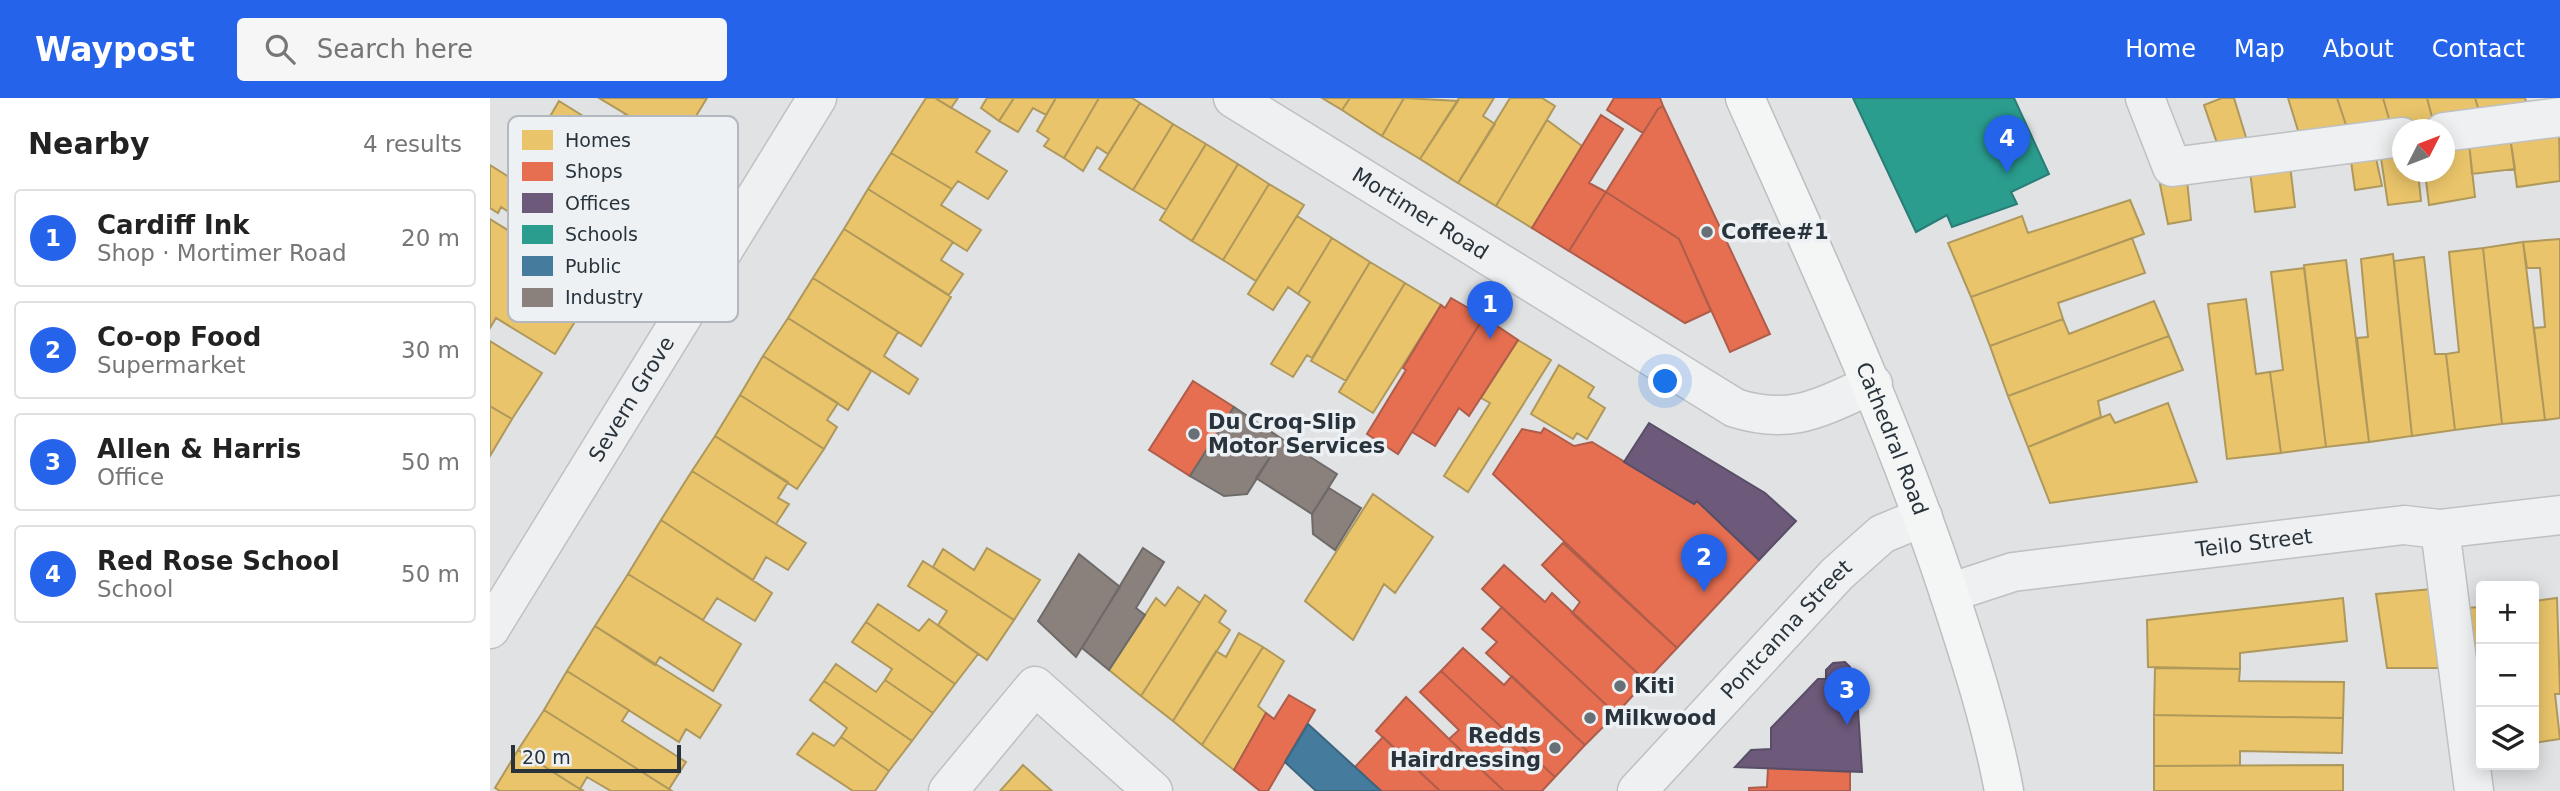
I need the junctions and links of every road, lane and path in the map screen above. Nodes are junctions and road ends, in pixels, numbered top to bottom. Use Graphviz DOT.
graph roads {
  1 [pos="817,98"];
  2 [pos="1233,98"];
  3 [pos="1745,98"];
  4 [pos="2145,98"];
  5 [pos="2560,117"];
  6 [pos="2455,131"];
  7 [pos="2392,138"];
  8 [pos="738,226"];
  9 [pos="679,322"];
  10 [pos="1873,384"];
  11 [pos="2560,515"];
  12 [pos="1923,517"];
  13 [pos="2440,529"];
  14 [pos="1949,593"];
  15 [pos="490,629"];
  16 [pos="948,791"];
  17 [pos="1153,791"];
  18 [pos="1637,791"];
  19 [pos="2004,791"];
  20 [pos="2473,791"];
  1 -- 8 [label="street, Severn Grove"];
  2 -- 10 [label="street, Mortimer Road"];
  3 -- 10 [label="main road, Cathedral Road"];
  4 -- 7 [label="street"];
  5 -- 6 [label="street"];
  9 -- 15 [label="street, Severn Grove"];
  10 -- 12 [label="main road, Cathedral Road"];
  11 -- 13 [label="street, Teilo Street"];
  12 -- 14 [label="main road, Cathedral Road"];
  12 -- 18 [label="street, Pontcanna Street"];
  13 -- 14 [label="street, Teilo Street"];
  13 -- 20 [label="street"];
  14 -- 19 [label="main road, Cathedral Road"];
  16 -- 17 [label="street"];
}
